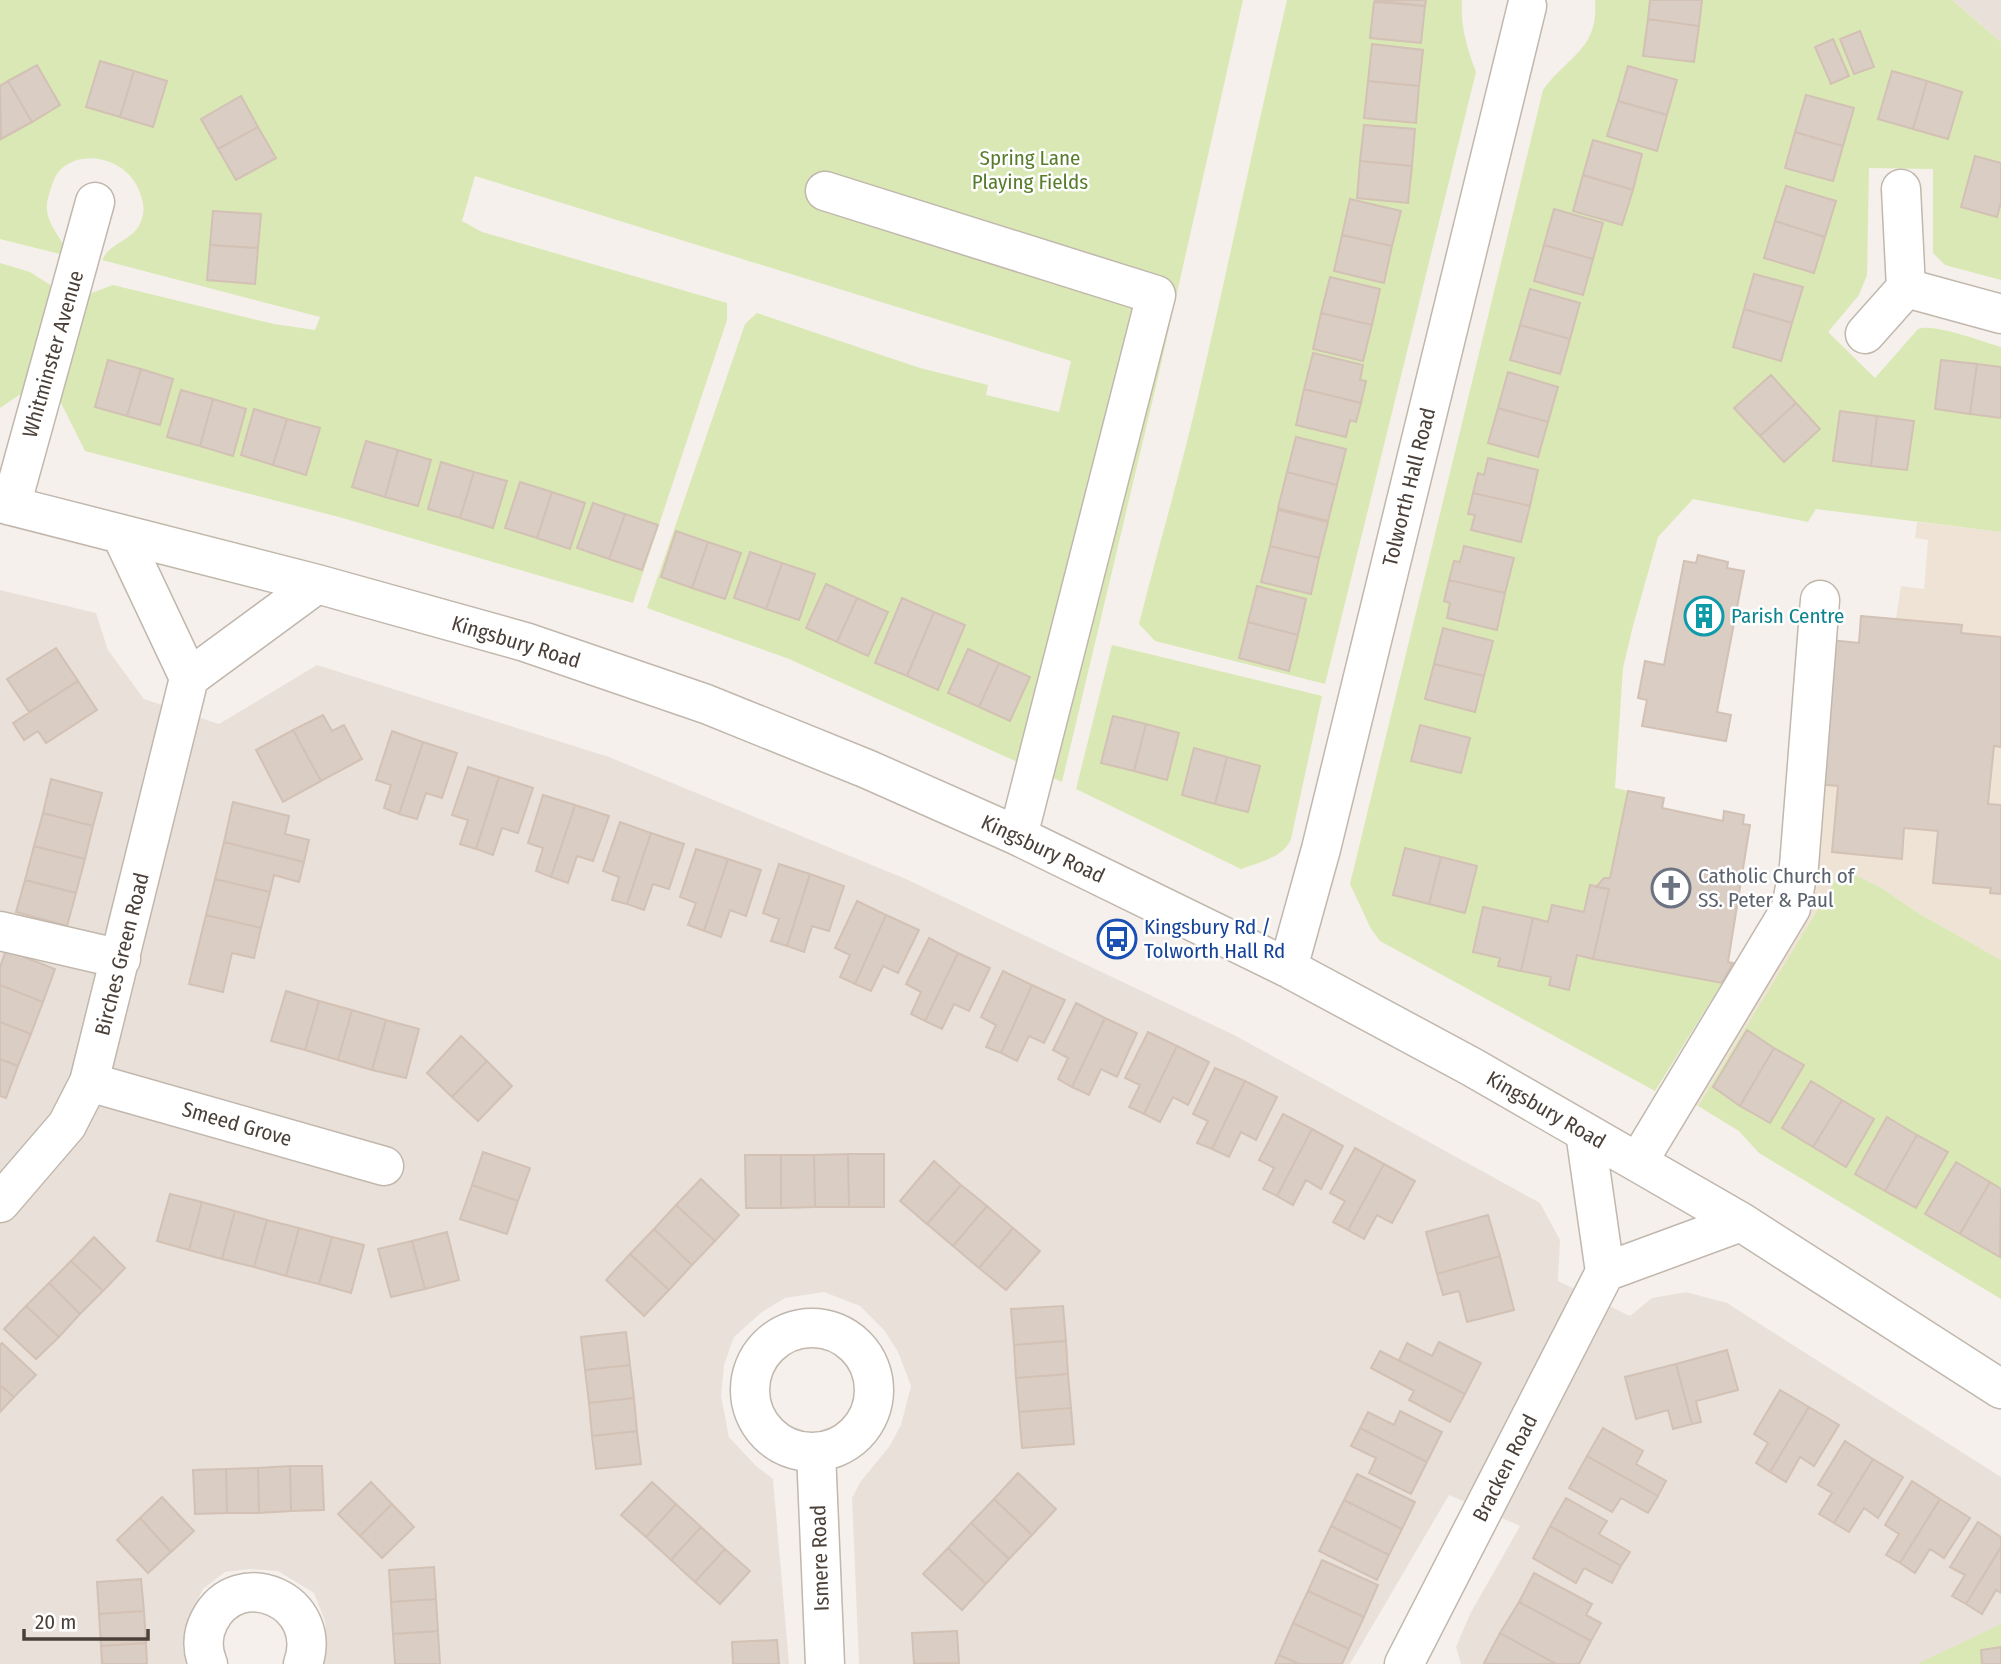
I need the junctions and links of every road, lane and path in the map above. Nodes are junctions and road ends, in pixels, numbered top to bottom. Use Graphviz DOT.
graph roads {
  1 [pos="1527,6"];
  2 [pos="1901,189"];
  3 [pos="825,191"];
  4 [pos="96,202"];
  5 [pos="1906,288"];
  6 [pos="2001,314"];
  7 [pos="1865,334"];
  8 [pos="6,505"];
  9 [pos="121,534"];
  10 [pos="317,584"];
  11 [pos="1820,600"];
  12 [pos="189,678"];
  13 [pos="1018,836"];
  14 [pos="0,930"];
  15 [pos="121,959"];
  16 [pos="1288,968"];
  17 [pos="89,1082"];
  18 [pos="1585,1132"];
  19 [pos="1638,1162"];
  20 [pos="384,1166"];
  21 [pos="0,1203"];
  22 [pos="1741,1222"];
  23 [pos="1605,1272"];
  24 [pos="1996,1375"];
  25 [pos="816,1452"];
  26 [pos="208,1664"];
  27 [pos="303,1664"];
  28 [pos="825,1664"];
  29 [pos="1404,1664"];
  1 -- 16 [label="street, Tolworth Hall Road"];
  2 -- 5 [label="street"];
  3 -- 13 [label="street"];
  4 -- 8 [label="street, Whitminster Avenue"];
  5 -- 6 [label="street"];
  5 -- 7 [label="street"];
  8 -- 9 [label="street, Kingsbury Road"];
  9 -- 10 [label="street, Kingsbury Road"];
  9 -- 12 [label="street"];
  10 -- 12 [label="street"];
  10 -- 13 [label="street, Kingsbury Road"];
  11 -- 19 [label="street"];
  12 -- 15 [label="street, Birches Green Road"];
  13 -- 16 [label="street, Kingsbury Road"];
  14 -- 15 [label="street"];
  15 -- 17 [label="street, Birches Green Road"];
  16 -- 18 [label="street, Kingsbury Road"];
  17 -- 20 [label="street, Smeed Grove"];
  17 -- 21 [label="street, Birches Green Road"];
  18 -- 19 [label="street, Kingsbury Road"];
  18 -- 23 [label="street"];
  19 -- 22 [label="street, Kingsbury Road"];
  22 -- 23 [label="street"];
  22 -- 24 [label="street, Kingsbury Road"];
  23 -- 29 [label="street, Bracken Road"];
  25 -- 28 [label="street, Ismere Road"];
  26 -- 27 [label="street"];
}
